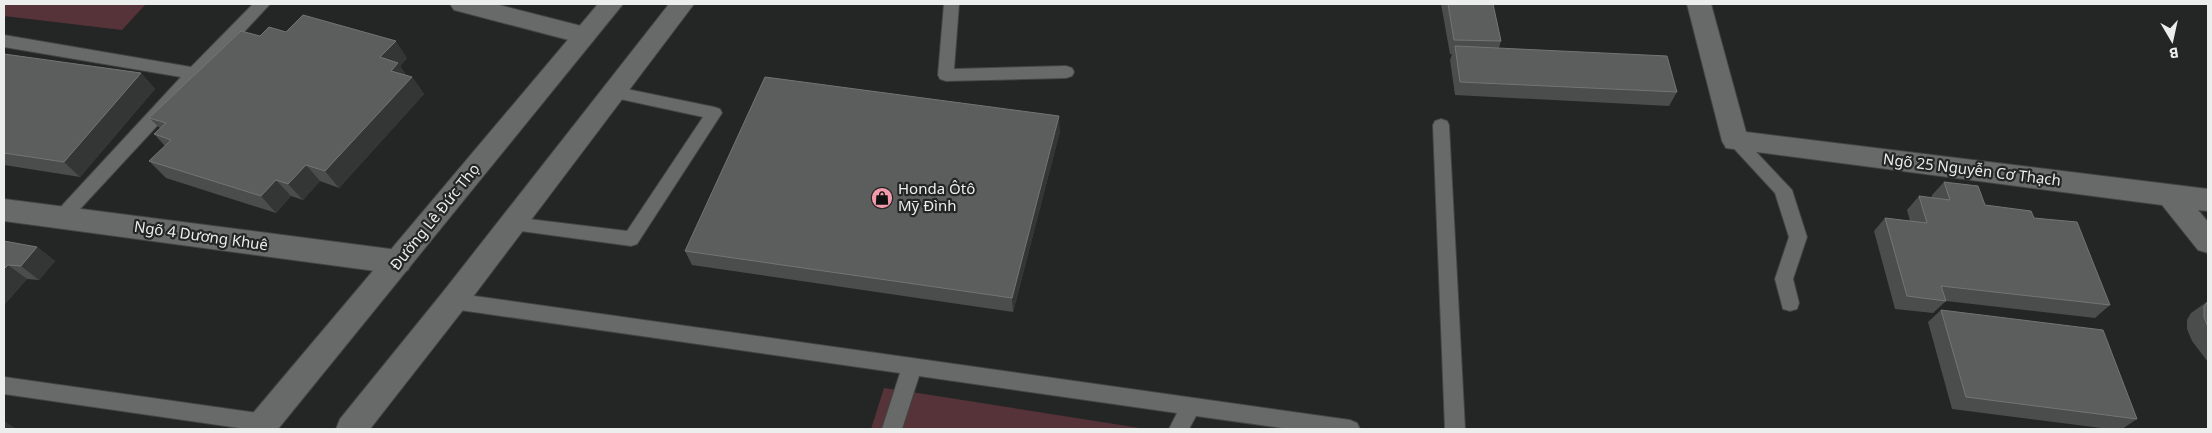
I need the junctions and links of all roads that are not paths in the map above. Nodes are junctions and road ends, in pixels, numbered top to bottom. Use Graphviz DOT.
graph roads {
  1 [pos="262,4"];
  2 [pos="462,4"];
  3 [pos="611,4"];
  4 [pos="682,4"];
  5 [pos="951,4"];
  6 [pos="1699,4"];
  7 [pos="584,35"];
  8 [pos="4,41"];
  9 [pos="1066,72"];
  10 [pos="194,73"];
  11 [pos="612,92"];
  12 [pos="1441,125"];
  13 [pos="1735,141"];
  14 [pos="2170,195"];
  15 [pos="2208,200"];
  16 [pos="4,210"];
  17 [pos="62,217"];
  18 [pos="512,224"];
  19 [pos="2208,242"];
  20 [pos="398,262"];
  21 [pos="453,301"];
  22 [pos="1790,303"];
  23 [pos="912,367"];
  24 [pos="4,385"];
  25 [pos="1191,406"];
  26 [pos="262,426"];
  27 [pos="352,429"];
  28 [pos="892,429"];
  29 [pos="1179,429"];
  30 [pos="1350,429"];
  31 [pos="1455,429"];
  1 -- 10 [label="lane"];
  2 -- 7 [label="street"];
  3 -- 7 [label="street, Đường Lê Đức Thọ"];
  4 -- 11 [label="street"];
  5 -- 9 [label="lane"];
  6 -- 13 [label="street"];
  7 -- 20 [label="street, Đường Lê Đức Thọ"];
  8 -- 10 [label="lane"];
  10 -- 17 [label="lane"];
  11 -- 18 [label="street"];
  11 -- 18 [label="lane"];
  12 -- 31 [label="lane"];
  13 -- 14 [label="street, Ngõ 25 Nguyễn Cơ Thạch"];
  13 -- 22 [label="lane"];
  14 -- 15 [label="street, Ngõ 25 Nguyễn Cơ Thạch"];
  14 -- 19 [label="street"];
  16 -- 17 [label="street, Ngõ 4 Dương Khuê"];
  17 -- 20 [label="street, Ngõ 4 Dương Khuê"];
  18 -- 21 [label="street"];
  20 -- 26 [label="street, Đường Lê Đức Thọ"];
  21 -- 23 [label="lane"];
  21 -- 27 [label="street"];
  23 -- 25 [label="lane"];
  23 -- 28 [label="lane"];
  24 -- 26 [label="lane"];
  25 -- 29 [label="lane"];
  25 -- 30 [label="lane"];
}
